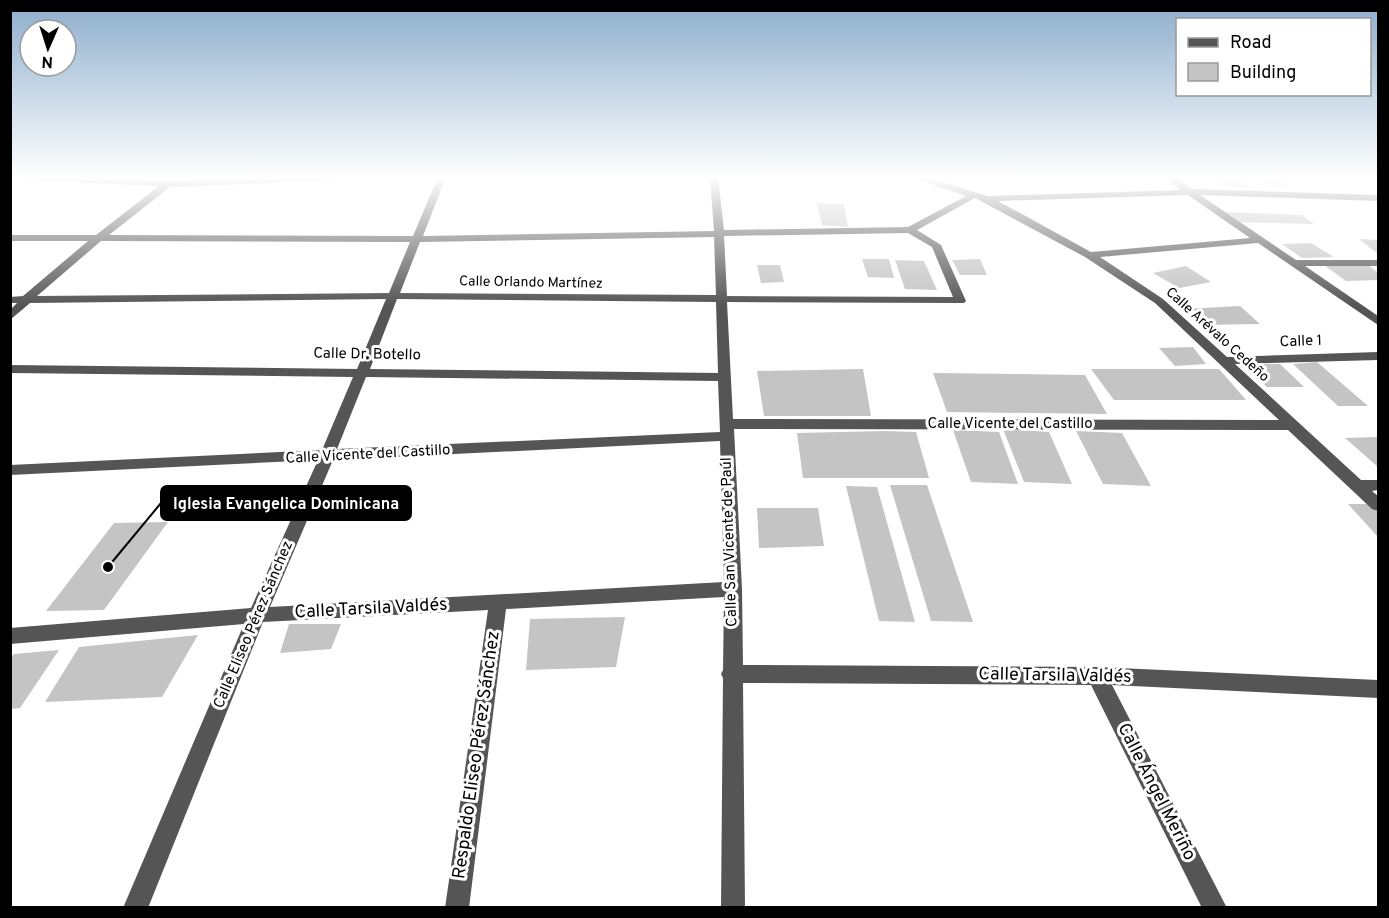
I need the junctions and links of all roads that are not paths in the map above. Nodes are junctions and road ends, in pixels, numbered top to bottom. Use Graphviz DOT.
graph roads {
  1 [pos="122,220"];
  2 [pos="423,220"];
  3 [pos="718,220"];
  4 [pos="929,220"];
  5 [pos="1025,220"];
  6 [pos="1231,220"];
  7 [pos="910,230"];
  8 [pos="719,234"];
  9 [pos="10,238"];
  10 [pos="414,239"];
  11 [pos="96,240"];
  12 [pos="1261,240"];
  13 [pos="1089,255"];
  14 [pos="1293,263"];
  15 [pos="1378,263"];
  16 [pos="392,296"];
  17 [pos="10,300"];
  18 [pos="26,300"];
  19 [pos="721,301"];
  20 [pos="10,317"];
  21 [pos="1378,321"];
  22 [pos="1378,356"];
  23 [pos="1224,361"];
  24 [pos="10,369"];
  25 [pos="360,371"];
  26 [pos="724,377"];
  27 [pos="1294,425"];
  28 [pos="726,430"];
  29 [pos="327,457"];
  30 [pos="10,471"];
  31 [pos="1378,485"];
  32 [pos="1357,486"];
  33 [pos="1378,504"];
  34 [pos="733,589"];
  35 [pos="498,602"];
  36 [pos="257,615"];
  37 [pos="11,637"];
  38 [pos="731,674"];
  39 [pos="1097,676"];
  40 [pos="1378,689"];
  41 [pos="135,908"];
  42 [pos="457,908"];
  43 [pos="733,908"];
  44 [pos="1215,908"];
  1 -- 11 [label="street"];
  2 -- 10 [label="street, Calle Eliseo Pérez Sánchez"];
  3 -- 8 [label="street, Calle San Vicente de Paúl"];
  4 -- 7 [label="street"];
  5 -- 13 [label="street, Calle Arévalo Cedeño"];
  6 -- 12 [label="street"];
  7 -- 8 [label="street"];
  7 -- 19 [label="street, Calle Orlando Martínez"];
  8 -- 10 [label="street"];
  8 -- 19 [label="street, Calle San Vicente de Paúl"];
  9 -- 11 [label="street"];
  10 -- 11 [label="street"];
  10 -- 16 [label="street, Calle Eliseo Pérez Sánchez"];
  11 -- 18 [label="street"];
  12 -- 13 [label="street"];
  12 -- 14 [label="street"];
  13 -- 23 [label="street, Calle Arévalo Cedeño"];
  14 -- 15 [label="street"];
  14 -- 21 [label="street"];
  16 -- 18 [label="street, Calle Orlando Martínez"];
  16 -- 19 [label="street, Calle Orlando Martínez"];
  16 -- 25 [label="street, Calle Eliseo Pérez Sánchez"];
  17 -- 18 [label="street, Calle Orlando Martínez"];
  18 -- 20 [label="street"];
  19 -- 26 [label="street, Calle San Vicente de Paúl"];
  22 -- 23 [label="street, Calle 1"];
  23 -- 27 [label="street, Calle Arévalo Cedeño"];
  24 -- 25 [label="street, Calle Dr. Botello"];
  25 -- 26 [label="street, Calle Dr. Botello"];
  25 -- 29 [label="street, Calle Eliseo Pérez Sánchez"];
  26 -- 28 [label="street, Calle San Vicente de Paúl"];
  27 -- 28 [label="street, Calle Vicente del Castillo"];
  27 -- 32 [label="street, Calle Arévalo Cedeño"];
  28 -- 29 [label="street, Calle Vicente del Castillo"];
  28 -- 34 [label="street, Calle San Vicente de Paúl"];
  29 -- 30 [label="street, Calle Vicente del Castillo"];
  29 -- 36 [label="street, Calle Eliseo Pérez Sánchez"];
  31 -- 32 [label="street"];
  32 -- 33 [label="street, Calle Arévalo Cedeño"];
  34 -- 35 [label="street, Calle Tarsila Valdés"];
  34 -- 38 [label="street, Calle San Vicente de Paúl"];
  35 -- 36 [label="street, Calle Tarsila Valdés"];
  35 -- 42 [label="street, Respaldo Eliseo Pérez Sánchez"];
  36 -- 37 [label="street, Calle Tarsila Valdés"];
  36 -- 41 [label="street, Calle Eliseo Pérez Sánchez"];
  38 -- 39 [label="street, Calle Tarsila Valdés"];
  38 -- 43 [label="street, Calle San Vicente de Paúl"];
  39 -- 40 [label="street, Calle Tarsila Valdés"];
  39 -- 44 [label="street, Calle Ángel Meriño"];
}
